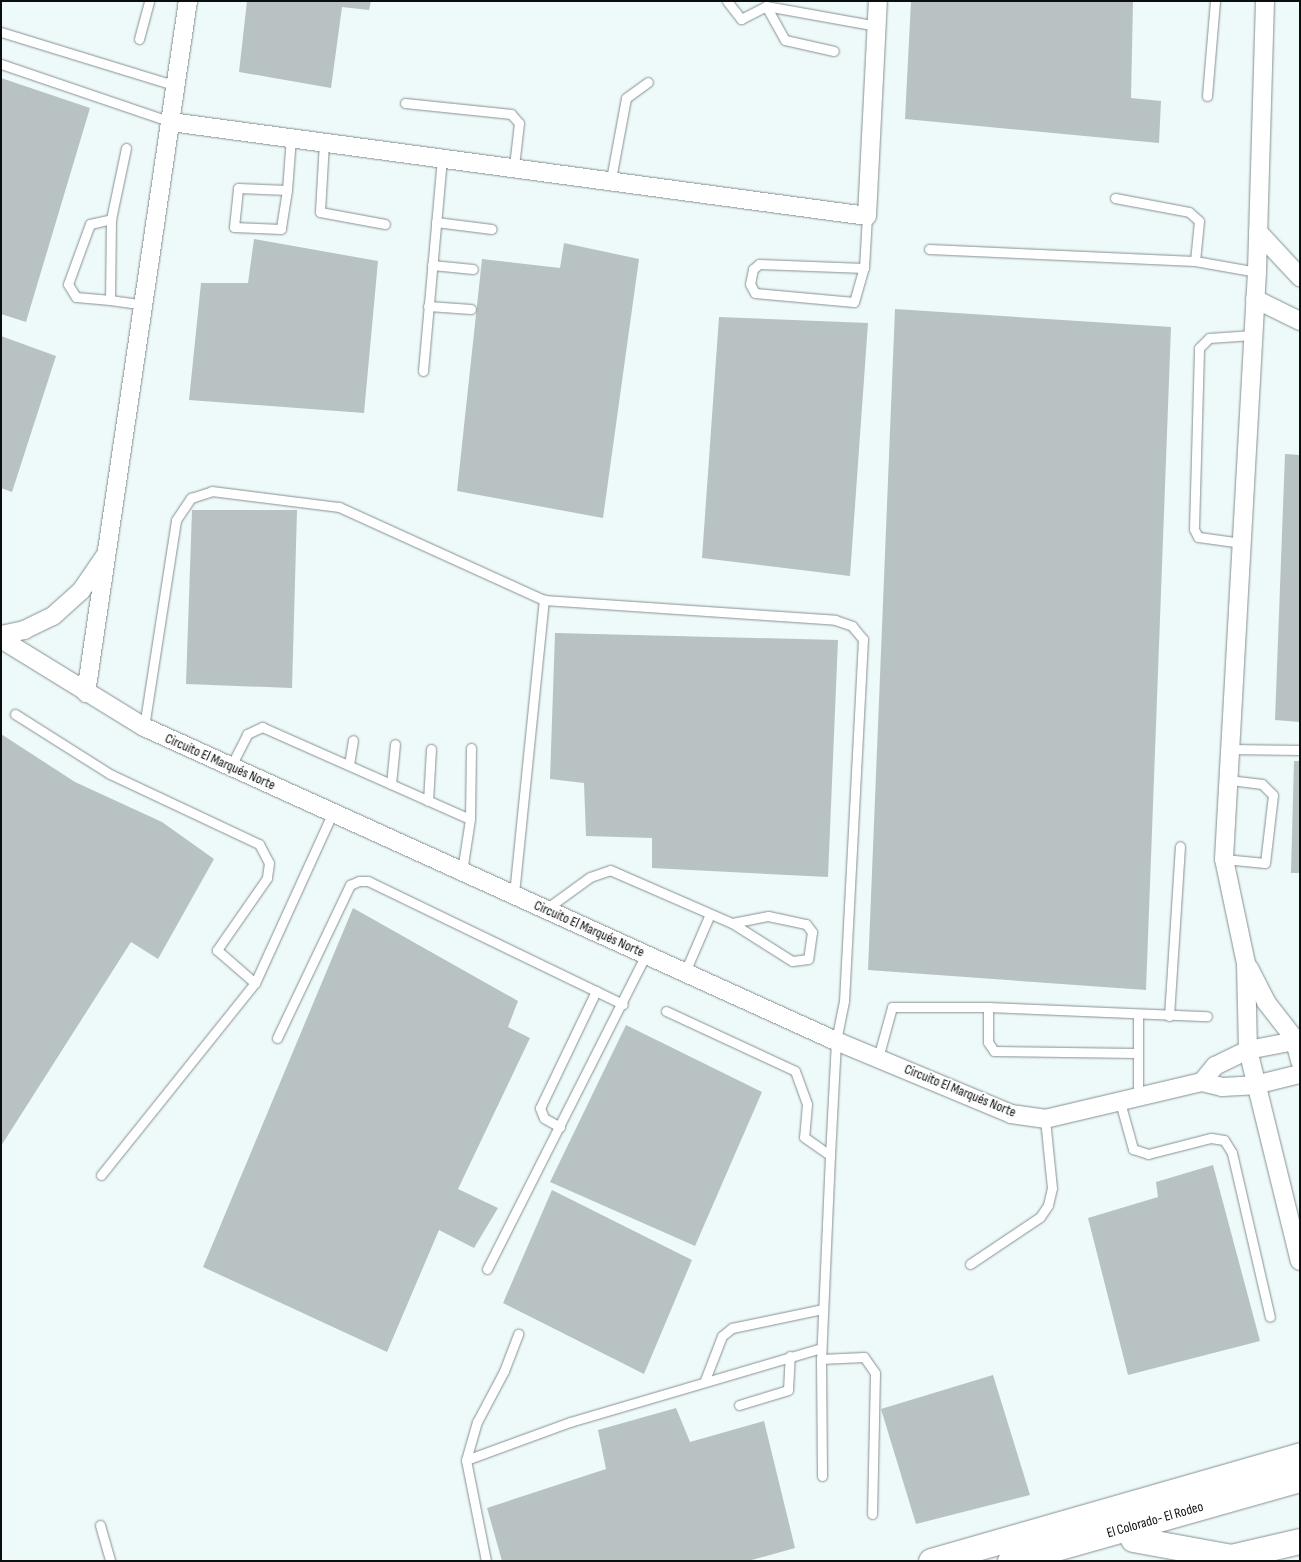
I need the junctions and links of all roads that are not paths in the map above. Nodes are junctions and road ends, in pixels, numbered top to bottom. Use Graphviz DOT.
graph roads {
  1 [pos="149,1"];
  2 [pos="188,1"];
  3 [pos="727,1"];
  4 [pos="878,1"];
  5 [pos="1215,1"];
  6 [pos="1265,1"];
  7 [pos="766,6"];
  8 [pos="877,26"];
  9 [pos="1,32"];
  10 [pos="139,39"];
  11 [pos="834,51"];
  12 [pos="1,64"];
  13 [pos="648,82"];
  14 [pos="176,86"];
  15 [pos="1207,96"];
  16 [pos="405,103"];
  17 [pos="171,122"];
  18 [pos="291,138"];
  19 [pos="324,142"];
  20 [pos="126,148"];
  21 [pos="442,157"];
  22 [pos="514,166"];
  23 [pos="611,179"];
  24 [pos="287,190"];
  25 [pos="1115,198"];
  26 [pos="867,216"];
  27 [pos="111,219"];
  28 [pos="436,222"];
  29 [pos="385,224"];
  30 [pos="492,229"];
  31 [pos="1258,232"];
  32 [pos="929,249"];
  33 [pos="1195,261"];
  34 [pos="432,265"];
  35 [pos="864,268"];
  36 [pos="473,269"];
  37 [pos="1257,272"];
  38 [pos="1300,277"];
  39 [pos="1255,299"];
  40 [pos="110,300"];
  41 [pos="144,305"];
  42 [pos="428,306"];
  43 [pos="471,308"];
  44 [pos="1300,321"];
  45 [pos="1253,335"];
  46 [pos="423,371"];
  47 [pos="1242,543"];
  48 [pos="107,554"];
  49 [pos="544,600"];
  50 [pos="1,634"];
  51 [pos="1,639"];
  52 [pos="86,693"];
  53 [pos="15,714"];
  54 [pos="144,727"];
  55 [pos="353,740"];
  56 [pos="395,744"];
  57 [pos="471,748"];
  58 [pos="431,749"];
  59 [pos="1230,749"];
  60 [pos="1300,750"];
  61 [pos="349,765"];
  62 [pos="231,766"];
  63 [pos="1228,780"];
  64 [pos="391,784"];
  65 [pos="428,800"];
  66 [pos="333,812"];
  67 [pos="470,819"];
  68 [pos="1180,846"];
  69 [pos="1224,859"];
  70 [pos="462,871"];
  71 [pos="514,894"];
  72 [pos="546,909"];
  73 [pos="710,914"];
  74 [pos="732,923"];
  75 [pos="646,954"];
  76 [pos="1246,963"];
  77 [pos="685,972"];
  78 [pos="255,983"];
  79 [pos="596,991"];
  80 [pos="624,1004"];
  81 [pos="988,1007"];
  82 [pos="666,1011"];
  83 [pos="1138,1015"];
  84 [pos="1169,1016"];
  85 [pos="1207,1016"];
  86 [pos="277,1038"];
  87 [pos="1297,1039"];
  88 [pos="836,1041"];
  89 [pos="1248,1050"];
  90 [pos="1136,1053"];
  91 [pos="878,1058"];
  92 [pos="1300,1061"];
  93 [pos="1300,1074"];
  94 [pos="1202,1082"];
  95 [pos="1255,1085"];
  96 [pos="1138,1098"];
  97 [pos="1120,1102"];
  98 [pos="1045,1120"];
  99 [pos="560,1127"];
  100 [pos="830,1155"];
  101 [pos="101,1175"];
  102 [pos="1300,1261"];
  103 [pos="970,1264"];
  104 [pos="487,1269"];
  105 [pos="822,1309"];
  106 [pos="1270,1317"];
  107 [pos="518,1334"];
  108 [pos="821,1348"];
  109 [pos="790,1356"];
  110 [pos="821,1359"];
  111 [pos="705,1380"];
  112 [pos="739,1405"];
  113 [pos="1300,1455"];
  114 [pos="466,1460"];
  115 [pos="822,1476"];
  116 [pos="1300,1479"];
  117 [pos="1300,1497"];
  118 [pos="872,1514"];
  119 [pos="100,1525"];
  120 [pos="1133,1539"];
  121 [pos="1300,1542"];
  122 [pos="110,1561"];
  123 [pos="486,1561"];
  124 [pos="931,1561"];
  125 [pos="1010,1561"];
  126 [pos="1057,1561"];
  1 -- 10 [label="lane"];
  2 -- 14 [label="street"];
  3 -- 7 [label="lane"];
  4 -- 8 [label="street"];
  5 -- 15 [label="lane"];
  6 -- 31 [label="street"];
  7 -- 8 [label="lane"];
  7 -- 11 [label="lane"];
  8 -- 26 [label="street"];
  9 -- 14 [label="lane"];
  12 -- 17 [label="lane"];
  13 -- 23 [label="lane"];
  14 -- 17 [label="street"];
  16 -- 22 [label="lane"];
  17 -- 18 [label="street"];
  17 -- 41 [label="street"];
  18 -- 19 [label="street"];
  18 -- 24 [label="lane"];
  19 -- 21 [label="street"];
  19 -- 29 [label="lane"];
  20 -- 27 [label="lane"];
  21 -- 22 [label="street"];
  21 -- 28 [label="lane"];
  22 -- 23 [label="street"];
  23 -- 26 [label="street"];
  24 -- 24 [label="lane"];
  25 -- 33 [label="lane"];
  26 -- 35 [label="lane"];
  27 -- 40 [label="lane"];
  27 -- 40 [label="lane"];
  28 -- 30 [label="lane"];
  28 -- 34 [label="lane"];
  31 -- 37 [label="street"];
  31 -- 38 [label="street"];
  32 -- 33 [label="lane"];
  33 -- 37 [label="lane"];
  34 -- 36 [label="lane"];
  34 -- 42 [label="lane"];
  35 -- 35 [label="lane"];
  37 -- 39 [label="street"];
  39 -- 44 [label="street"];
  39 -- 45 [label="street"];
  40 -- 41 [label="lane"];
  41 -- 48 [label="street"];
  42 -- 43 [label="lane"];
  42 -- 46 [label="lane"];
  45 -- 47 [label="street"];
  45 -- 47 [label="lane"];
  47 -- 59 [label="street"];
  48 -- 50 [label="street"];
  48 -- 52 [label="street"];
  49 -- 54 [label="lane"];
  49 -- 71 [label="lane"];
  49 -- 88 [label="lane"];
  51 -- 52 [label="street, Circuito El Marqués Norte"];
  52 -- 54 [label="street, Circuito El Marqués Norte"];
  53 -- 78 [label="lane"];
  54 -- 62 [label="street, Circuito El Marqués Norte"];
  55 -- 61 [label="lane"];
  56 -- 64 [label="lane"];
  57 -- 67 [label="lane"];
  58 -- 65 [label="lane"];
  59 -- 60 [label="lane"];
  59 -- 63 [label="street"];
  61 -- 62 [label="lane"];
  61 -- 64 [label="lane"];
  62 -- 66 [label="street, Circuito El Marqués Norte"];
  63 -- 69 [label="street"];
  63 -- 69 [label="lane"];
  64 -- 65 [label="lane"];
  65 -- 67 [label="lane"];
  66 -- 70 [label="street, Circuito El Marqués Norte"];
  66 -- 78 [label="lane"];
  67 -- 70 [label="lane"];
  68 -- 84 [label="lane"];
  69 -- 76 [label="street"];
  70 -- 71 [label="street, Circuito El Marqués Norte"];
  71 -- 72 [label="street, Circuito El Marqués Norte"];
  72 -- 73 [label="lane"];
  72 -- 75 [label="street, Circuito El Marqués Norte"];
  73 -- 74 [label="lane"];
  73 -- 77 [label="lane"];
  74 -- 74 [label="lane"];
  75 -- 77 [label="street, Circuito El Marqués Norte"];
  75 -- 80 [label="lane"];
  76 -- 87 [label="street"];
  76 -- 89 [label="street"];
  77 -- 88 [label="street, Circuito El Marqués Norte"];
  78 -- 101 [label="lane"];
  79 -- 80 [label="lane"];
  79 -- 86 [label="lane"];
  79 -- 99 [label="lane"];
  80 -- 99 [label="lane"];
  81 -- 83 [label="lane"];
  81 -- 90 [label="lane"];
  81 -- 91 [label="lane"];
  82 -- 100 [label="lane"];
  83 -- 84 [label="lane"];
  83 -- 90 [label="lane"];
  84 -- 85 [label="lane"];
  87 -- 89 [label="street"];
  87 -- 92 [label="street"];
  88 -- 91 [label="street, Circuito El Marqués Norte"];
  88 -- 100 [label="lane"];
  89 -- 94 [label="street"];
  89 -- 95 [label="street"];
  90 -- 96 [label="lane"];
  91 -- 98 [label="street, Circuito El Marqués Norte"];
  93 -- 95 [label="street, Circuito El Marqués Norte"];
  94 -- 95 [label="street, Circuito El Marqués Norte"];
  94 -- 96 [label="street, Circuito El Marqués Norte"];
  95 -- 102 [label="street"];
  96 -- 97 [label="street, Circuito El Marqués Norte"];
  97 -- 98 [label="street, Circuito El Marqués Norte"];
  97 -- 106 [label="lane"];
  98 -- 103 [label="lane"];
  99 -- 104 [label="lane"];
  100 -- 105 [label="lane"];
  105 -- 108 [label="lane"];
  105 -- 111 [label="lane"];
  107 -- 114 [label="lane"];
  108 -- 109 [label="lane"];
  108 -- 110 [label="lane"];
  109 -- 111 [label="lane"];
  109 -- 112 [label="lane"];
  110 -- 115 [label="lane"];
  110 -- 118 [label="lane"];
  111 -- 114 [label="lane"];
  113 -- 124 [label="main road"];
  114 -- 123 [label="lane"];
  116 -- 125 [label="main road, El Colorado- El Rodeo"];
  117 -- 120 [label="main road, El Colorado- El Rodeo"];
  119 -- 122 [label="lane"];
  120 -- 121 [label="main road"];
  120 -- 126 [label="main road, El Colorado- El Rodeo"];
}
